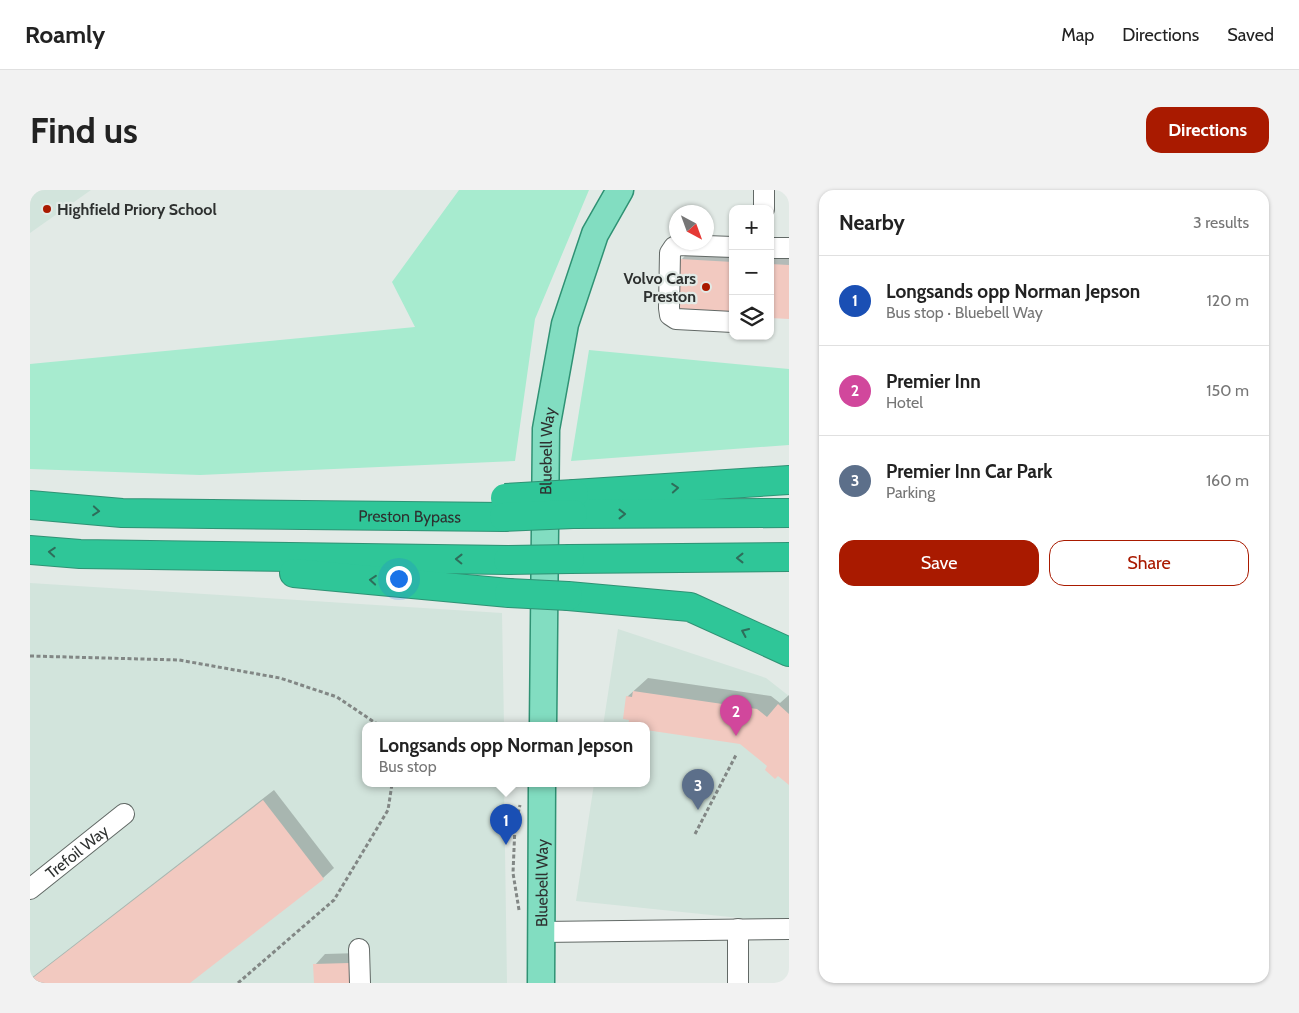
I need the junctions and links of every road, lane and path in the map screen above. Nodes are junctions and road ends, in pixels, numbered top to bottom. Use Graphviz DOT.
graph roads {
  1 [pos="620,190"];
  2 [pos="764,190"];
  3 [pos="764,205"];
  4 [pos="729,247"];
  5 [pos="729,322"];
  6 [pos="789,480"];
  7 [pos="573,504"];
  8 [pos="30,505"];
  9 [pos="789,513"];
  10 [pos="30,550"];
  11 [pos="80,554"];
  12 [pos="789,557"];
  13 [pos="789,652"];
  14 [pos="30,656"];
  15 [pos="374,722"];
  16 [pos="543,722"];
  17 [pos="736,755"];
  18 [pos="392,787"];
  19 [pos="542,787"];
  20 [pos="124,814"];
  21 [pos="696,834"];
  22 [pos="30,889"];
  23 [pos="789,928"];
  24 [pos="738,929"];
  25 [pos="542,932"];
  26 [pos="358,949"];
  27 [pos="238,983"];
  28 [pos="360,983"];
  29 [pos="541,983"];
  30 [pos="738,983"];
  1 -- 16 [label="main road, Bluebell Way"];
  2 -- 3 [label="street"];
  4 -- 5 [label="street"];
  7 -- 6 [label="highway, one-way"];
  8 -- 7 [label="highway, one-way, bridge"];
  7 -- 9 [label="highway, one-way"];
  11 -- 10 [label="highway, one-way"];
  12 -- 11 [label="highway, one-way, bridge"];
  13 -- 11 [label="highway, one-way, bridge"];
  14 -- 15 [label="path"];
  17 -- 21 [label="path"];
  18 -- 27 [label="path"];
  19 -- 25 [label="main road, Bluebell Way"];
  20 -- 22 [label="street, Trefoil Way"];
  23 -- 24 [label="street"];
  24 -- 25 [label="street"];
  24 -- 30 [label="street"];
  25 -- 29 [label="main road, Bluebell Way"];
  26 -- 28 [label="street"];
}
